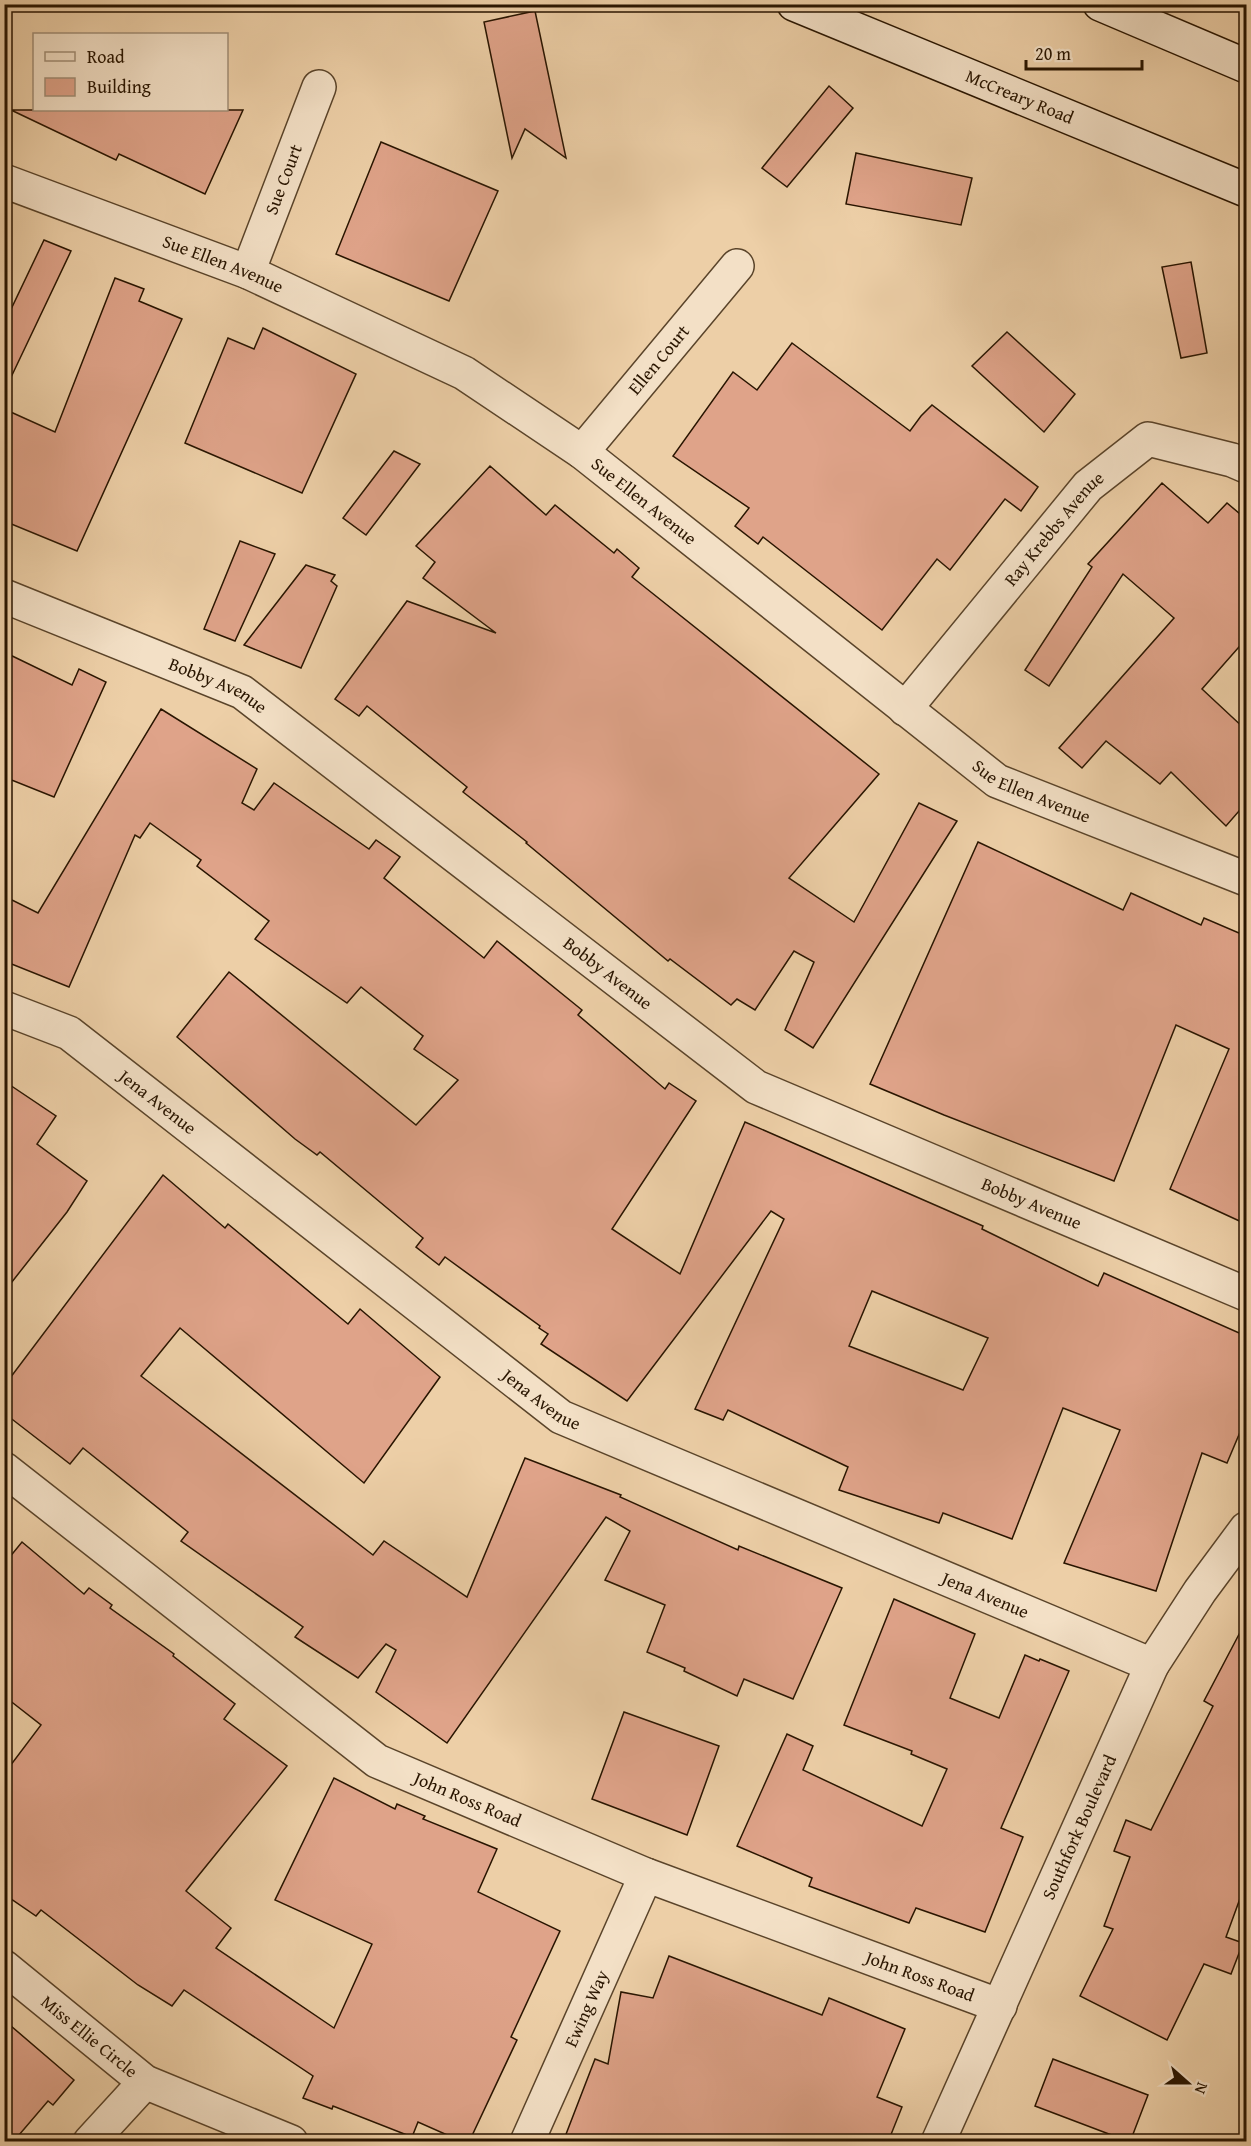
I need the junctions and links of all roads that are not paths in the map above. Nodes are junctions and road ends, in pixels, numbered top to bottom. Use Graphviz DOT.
graph roads {
  1 [pos="794,4"];
  2 [pos="1100,4"];
  3 [pos="1246,66"];
  4 [pos="319,87"];
  5 [pos="4,181"];
  6 [pos="1246,190"];
  7 [pos="736,266"];
  8 [pos="248,273"];
  9 [pos="582,452"];
  10 [pos="1246,466"];
  11 [pos="4,596"];
  12 [pos="905,709"];
  13 [pos="1246,879"];
  14 [pos="4,1008"];
  15 [pos="1246,1294"];
  16 [pos="4,1469"];
  17 [pos="1246,1529"];
  18 [pos="1152,1665"];
  19 [pos="646,1875"];
  20 [pos="4,1967"];
  21 [pos="999,2006"];
  22 [pos="145,2082"];
  23 [pos="90,2142"];
  24 [pos="291,2142"];
  25 [pos="526,2142"];
  26 [pos="938,2142"];
  1 -- 6 [label="street, McCreary Road"];
  2 -- 3 [label="street"];
  4 -- 8 [label="street, Sue Court"];
  5 -- 8 [label="street, Sue Ellen Avenue"];
  7 -- 9 [label="street, Ellen Court"];
  8 -- 9 [label="street, Sue Ellen Avenue"];
  9 -- 12 [label="street, Sue Ellen Avenue"];
  10 -- 12 [label="street, Ray Krebbs Avenue"];
  11 -- 15 [label="street, Bobby Avenue"];
  12 -- 13 [label="street, Sue Ellen Avenue"];
  14 -- 18 [label="street, Jena Avenue"];
  16 -- 19 [label="street, John Ross Road"];
  17 -- 18 [label="street, Southfork Boulevard"];
  18 -- 21 [label="street, Southfork Boulevard"];
  19 -- 21 [label="street, John Ross Road"];
  19 -- 25 [label="street, Ewing Way"];
  20 -- 22 [label="street, Miss Ellie Circle"];
  21 -- 26 [label="street, Southfork Boulevard"];
  22 -- 23 [label="street, Miss Ellie Circle"];
  22 -- 24 [label="street, Miss Ellie Circle"];
}
